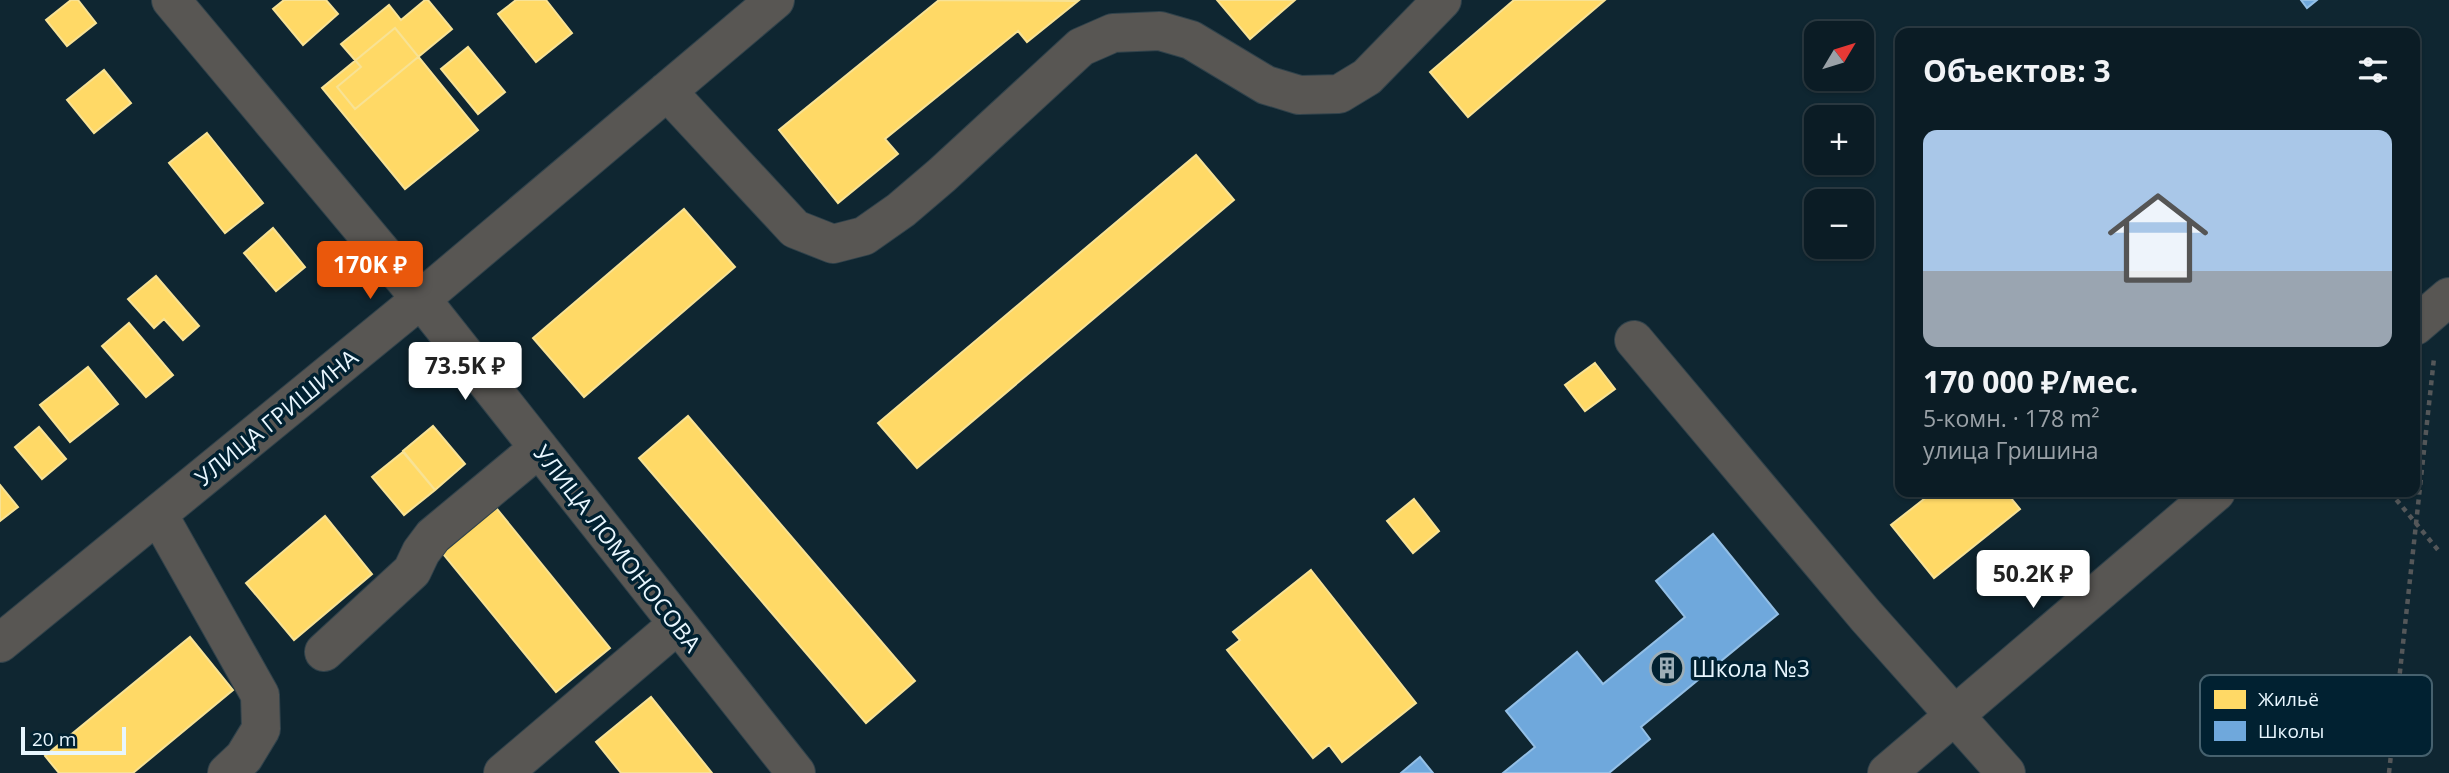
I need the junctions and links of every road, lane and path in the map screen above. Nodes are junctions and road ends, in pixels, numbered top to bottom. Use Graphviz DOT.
graph roads {
  1 [pos="171,0"];
  2 [pos="775,0"];
  3 [pos="1442,0"];
  4 [pos="667,91"];
  5 [pos="421,299"];
  6 [pos="2435,309"];
  7 [pos="1634,340"];
  8 [pos="539,448"];
  9 [pos="2420,478"];
  10 [pos="2210,497"];
  11 [pos="2394,497"];
  12 [pos="2418,497"];
  13 [pos="158,513"];
  14 [pos="2416,523"];
  15 [pos="2438,550"];
  16 [pos="678,624"];
  17 [pos="0,643"];
  18 [pos="324,652"];
  19 [pos="2400,675"];
  20 [pos="1955,716"];
  21 [pos="227,773"];
  22 [pos="503,773"];
  23 [pos="796,773"];
  24 [pos="1887,773"];
  25 [pos="2006,773"];
  1 -- 5 [label="street, УЛИЦА ЛОМОНОСОВА"];
  2 -- 4 [label="street, УЛИЦА ГРИШИНА"];
  3 -- 4 [label="street"];
  4 -- 5 [label="street, УЛИЦА ГРИШИНА"];
  5 -- 8 [label="street, УЛИЦА ЛОМОНОСОВА"];
  5 -- 13 [label="street, УЛИЦА ГРИШИНА"];
  6 -- 9 [label="path"];
  7 -- 20 [label="street"];
  8 -- 16 [label="street, УЛИЦА ЛОМОНОСОВА"];
  8 -- 18 [label="street"];
  10 -- 20 [label="street"];
  11 -- 14 [label="path"];
  12 -- 14 [label="path"];
  13 -- 17 [label="street, УЛИЦА ГРИШИНА"];
  13 -- 21 [label="street"];
  14 -- 15 [label="path"];
  14 -- 19 [label="path"];
  16 -- 22 [label="street"];
  16 -- 23 [label="street, УЛИЦА ЛОМОНОСОВА"];
  20 -- 24 [label="street"];
  20 -- 25 [label="street"];
}
